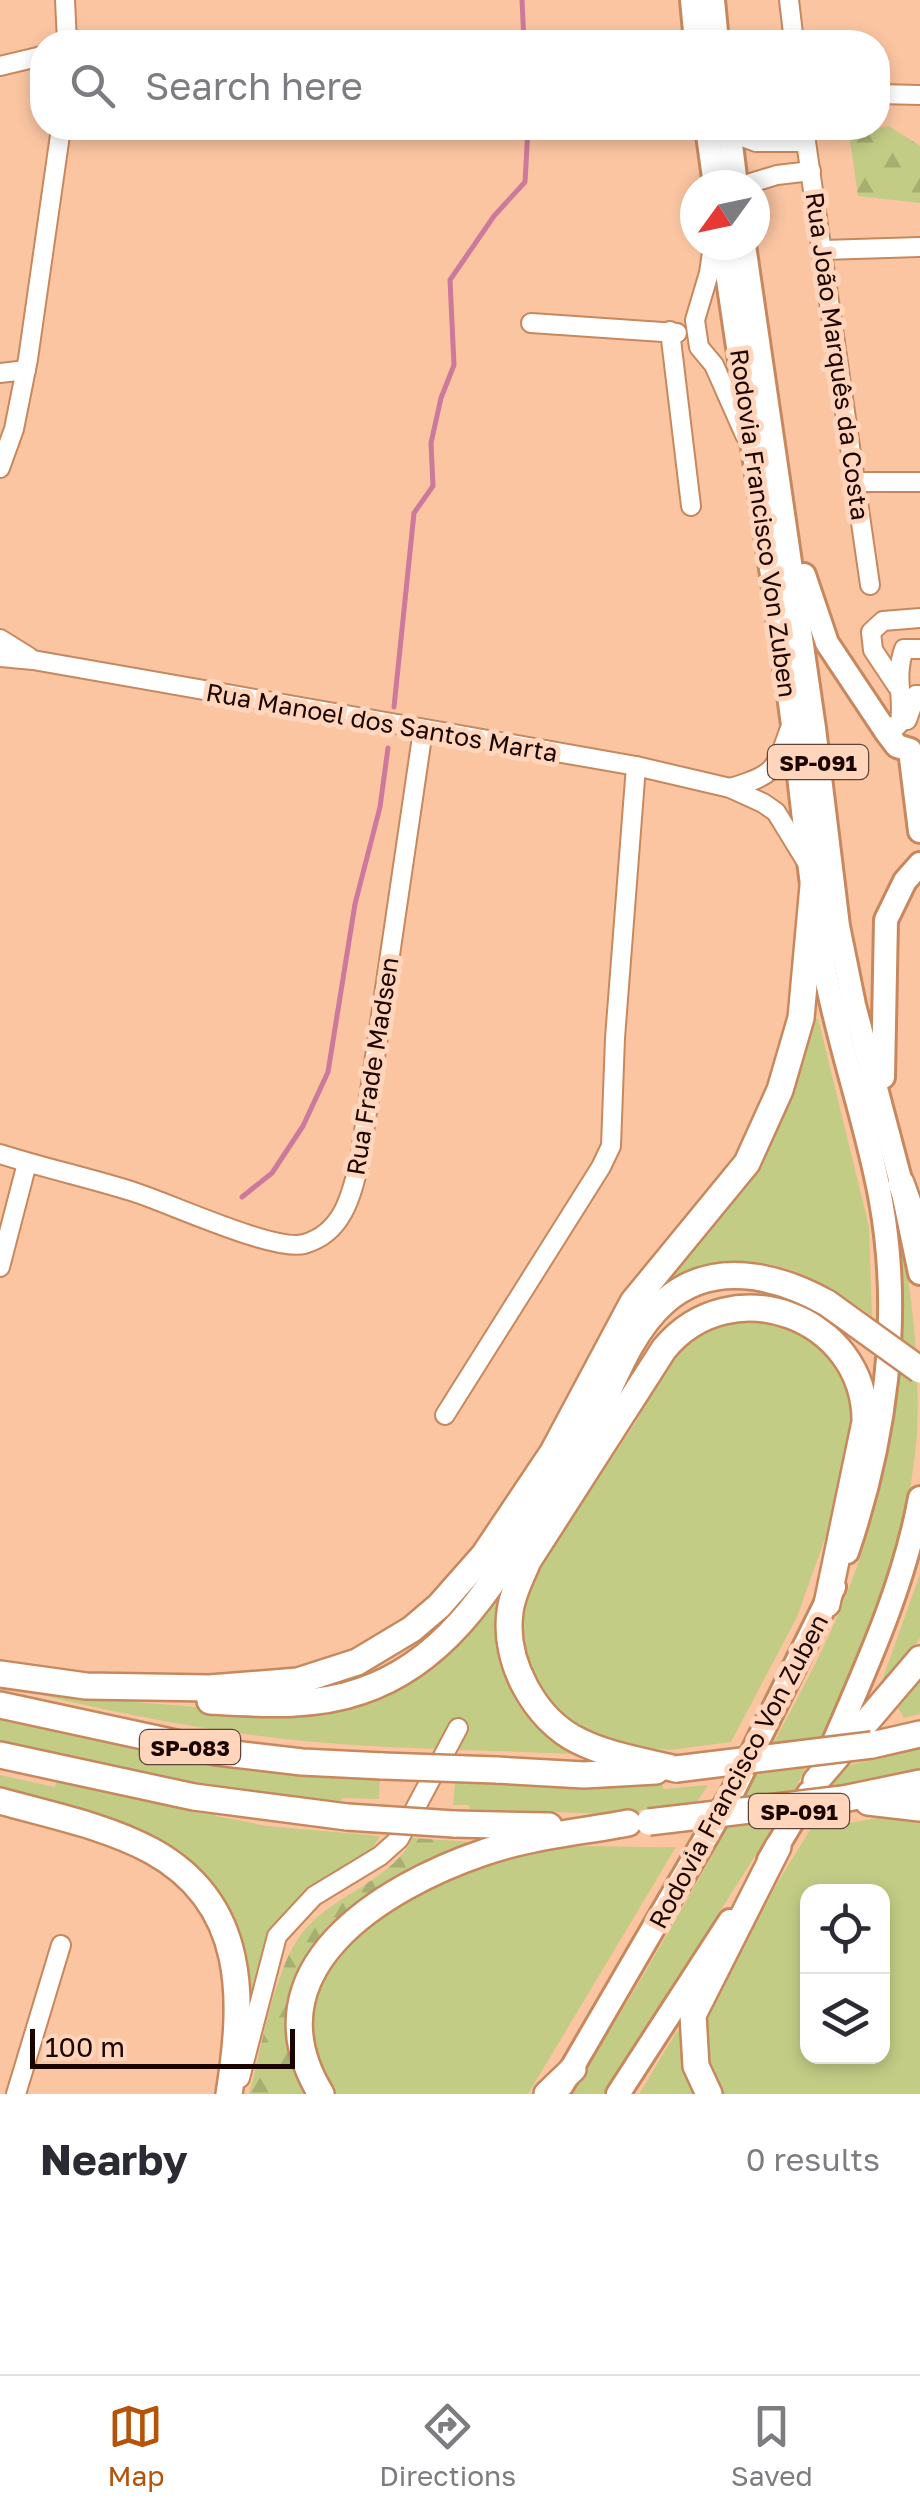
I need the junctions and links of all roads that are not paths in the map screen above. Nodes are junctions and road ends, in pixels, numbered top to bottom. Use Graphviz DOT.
graph roads {
  1 [pos="65,0"];
  2 [pos="692,0"];
  3 [pos="713,0"];
  4 [pos="789,0"];
  5 [pos="66,30"];
  6 [pos="695,30"];
  7 [pos="716,30"];
  8 [pos="793,30"];
  9 [pos="30,59"];
  10 [pos="0,66"];
  11 [pos="890,94"];
  12 [pos="920,95"];
  13 [pos="59,140"];
  14 [pos="720,140"];
  15 [pos="724,140"];
  16 [pos="806,140"];
  17 [pos="717,170"];
  18 [pos="732,170"];
  19 [pos="811,171"];
  20 [pos="770,177"];
  21 [pos="920,247"];
  22 [pos="822,250"];
  23 [pos="711,260"];
  24 [pos="727,260"];
  25 [pos="745,260"];
  26 [pos="531,323"];
  27 [pos="670,331"];
  28 [pos="697,333"];
  29 [pos="26,370"];
  30 [pos="0,373"];
  31 [pos="765,462"];
  32 [pos="0,468"];
  33 [pos="856,482"];
  34 [pos="920,482"];
  35 [pos="691,506"];
  36 [pos="870,585"];
  37 [pos="920,618"];
  38 [pos="0,640"];
  39 [pos="920,648"];
  40 [pos="0,657"];
  41 [pos="33,660"];
  42 [pos="897,686"];
  43 [pos="920,695"];
  44 [pos="792,722"];
  45 [pos="423,730"];
  46 [pos="888,732"];
  47 [pos="636,766"];
  48 [pos="730,788"];
  49 [pos="920,831"];
  50 [pos="920,864"];
  51 [pos="812,878"];
  52 [pos="884,1120"];
  53 [pos="0,1154"];
  54 [pos="27,1162"];
  55 [pos="901,1183"];
  56 [pos="920,1236"];
  57 [pos="0,1267"];
  58 [pos="920,1273"];
  59 [pos="920,1370"];
  60 [pos="446,1415"];
  61 [pos="920,1498"];
  62 [pos="827,1604"];
  63 [pos="920,1659"];
  64 [pos="0,1674"];
  65 [pos="86,1686"];
  66 [pos="0,1705"];
  67 [pos="458,1728"];
  68 [pos="920,1734"];
  69 [pos="0,1755"];
  70 [pos="676,1769"];
  71 [pos="816,1781"];
  72 [pos="920,1784"];
  73 [pos="843,1799"];
  74 [pos="0,1800"];
  75 [pos="920,1808"];
  76 [pos="638,1823"];
  77 [pos="778,1848"];
  78 [pos="61,1945"];
  79 [pos="573,2069"];
  80 [pos="16,2094"];
  81 [pos="232,2094"];
  82 [pos="321,2094"];
  83 [pos="547,2094"];
  84 [pos="556,2094"];
  85 [pos="618,2094"];
  86 [pos="709,2094"];
  1 -- 5 [label="street"];
  2 -- 6 [label="main road"];
  3 -- 7 [label="main road"];
  4 -- 8 [label="street"];
  9 -- 10 [label="street"];
  11 -- 12 [label="street"];
  13 -- 29 [label="street"];
  14 -- 17 [label="main road"];
  15 -- 18 [label="main road"];
  16 -- 19 [label="street, Rua João Marquês da Costa"];
  19 -- 20 [label="street"];
  19 -- 22 [label="street, Rua João Marquês da Costa"];
  21 -- 22 [label="street"];
  22 -- 33 [label="street, Rua João Marquês da Costa"];
  23 -- 28 [label="street"];
  24 -- 31 [label="main road, Rodovia Francisco Von Zuben / SP-091"];
  25 -- 31 [label="main road, Rodovia Francisco Von Zuben / SP-091"];
  26 -- 27 [label="street"];
  27 -- 28 [label="street"];
  27 -- 35 [label="street"];
  28 -- 31 [label="street"];
  29 -- 30 [label="street"];
  29 -- 32 [label="street"];
  31 -- 44 [label="main road, Rodovia Francisco Von Zuben / SP-091"];
  31 -- 46 [label="main road"];
  31 -- 52 [label="main road, Rodovia Francisco Von Zuben / SP-091"];
  33 -- 34 [label="street"];
  33 -- 36 [label="street, Rua João Marquês da Costa"];
  37 -- 42 [label="street"];
  38 -- 41 [label="street, Rua Manoel dos Santos Marta"];
  39 -- 42 [label="street"];
  40 -- 41 [label="street, Rua Manoel dos Santos Marta"];
  41 -- 45 [label="street, Rua Manoel dos Santos Marta"];
  42 -- 46 [label="street"];
  43 -- 46 [label="street"];
  44 -- 48 [label="street"];
  44 -- 51 [label="main road, Rodovia Francisco Von Zuben / SP-091"];
  45 -- 47 [label="street, Rua Manoel dos Santos Marta"];
  45 -- 54 [label="street, Rua Frade Madsen"];
  46 -- 49 [label="main road"];
  47 -- 48 [label="street, Rua Manoel dos Santos Marta"];
  47 -- 60 [label="street"];
  48 -- 51 [label="street, Rua Manoel dos Santos Marta"];
  50 -- 52 [label="main road"];
  51 -- 62 [label="main road, Rodovia Francisco Von Zuben / SP-091"];
  51 -- 65 [label="highway"];
  52 -- 55 [label="main road, Rodovia Francisco Von Zuben / SP-091"];
  53 -- 54 [label="street, Rua Frade Madsen"];
  54 -- 57 [label="street"];
  55 -- 56 [label="highway"];
  55 -- 58 [label="main road, Rodovia Francisco Von Zuben / SP-091"];
  59 -- 65 [label="highway, bridge"];
  61 -- 71 [label="main road, SP-091"];
  62 -- 70 [label="highway"];
  62 -- 79 [label="main road, Rodovia Francisco Von Zuben / SP-091"];
  63 -- 71 [label="highway"];
  64 -- 65 [label="highway"];
  66 -- 70 [label="highway, SP-083, bridge"];
  67 -- 81 [label="street"];
  68 -- 70 [label="highway, SP-083, bridge"];
  69 -- 76 [label="highway, SP-083, bridge"];
  71 -- 77 [label="main road, SP-091"];
  72 -- 73 [label="highway, SP-083"];
  73 -- 75 [label="highway"];
  73 -- 76 [label="highway, SP-083, bridge"];
  74 -- 81 [label="highway"];
  76 -- 82 [label="highway"];
  77 -- 85 [label="main road, SP-091"];
  77 -- 86 [label="highway"];
  78 -- 80 [label="street"];
  79 -- 83 [label="highway"];
  79 -- 84 [label="main road, Rodovia Francisco Von Zuben / SP-091"];
}
